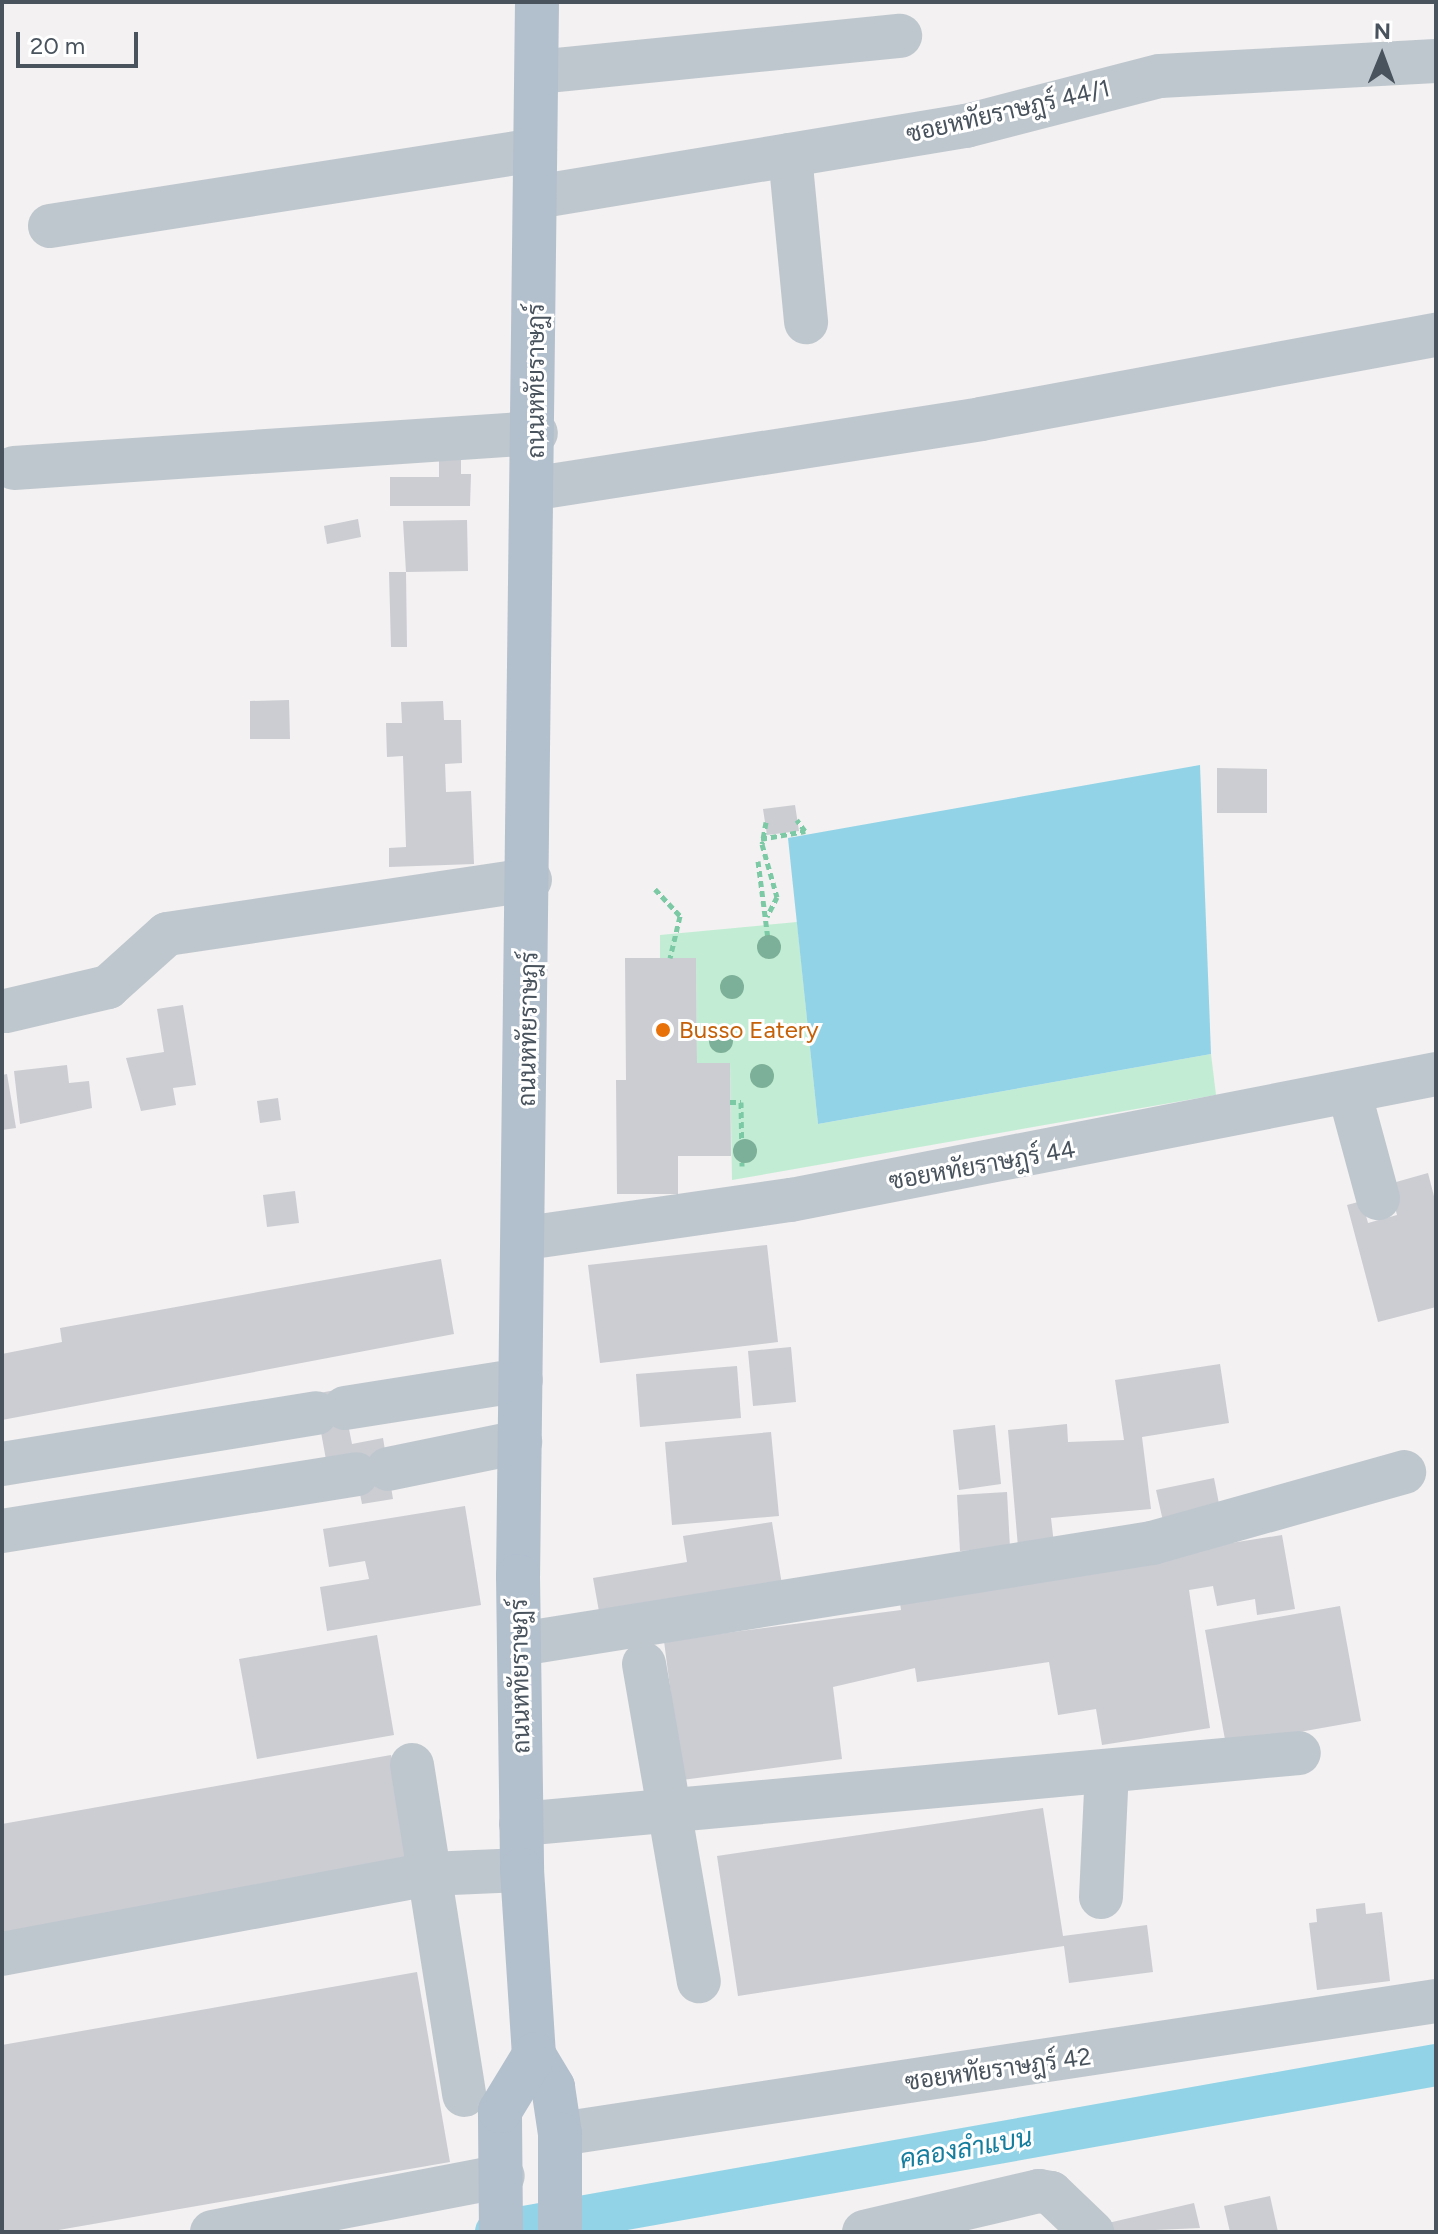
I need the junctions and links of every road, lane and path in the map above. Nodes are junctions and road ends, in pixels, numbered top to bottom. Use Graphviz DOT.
graph roads {
  1 [pos="537,2"];
  2 [pos="900,36"];
  3 [pos="1436,61"];
  4 [pos="537,72"];
  5 [pos="535,150"];
  6 [pos="790,155"];
  7 [pos="536,197"];
  8 [pos="50,226"];
  9 [pos="806,322"];
  10 [pos="1436,335"];
  11 [pos="536,433"];
  12 [pos="14,468"];
  13 [pos="537,488"];
  14 [pos="797,820"];
  15 [pos="766,822"];
  16 [pos="761,839"];
  17 [pos="758,861"];
  18 [pos="530,880"];
  19 [pos="655,889"];
  20 [pos="767,917"];
  21 [pos="769,947"];
  22 [pos="670,958"];
  23 [pos="6,1011"];
  24 [pos="1436,1074"];
  25 [pos="1350,1095"];
  26 [pos="730,1102"];
  27 [pos="1378,1198"];
  28 [pos="742,1207"];
  29 [pos="526,1238"];
  30 [pos="521,1380"];
  31 [pos="230,1427"];
  32 [pos="520,1442"];
  33 [pos="2,1464"];
  34 [pos="1404,1472"];
  35 [pos="237,1495"];
  36 [pos="2,1531"];
  37 [pos="520,1644"];
  38 [pos="644,1664"];
  39 [pos="1299,1753"];
  40 [pos="412,1765"];
  41 [pos="1107,1771"];
  42 [pos="673,1815"];
  43 [pos="521,1824"];
  44 [pos="522,1870"];
  45 [pos="429,1874"];
  46 [pos="1101,1897"];
  47 [pos="2,1954"];
  48 [pos="699,1981"];
  49 [pos="1436,2001"];
  50 [pos="534,2055"];
  51 [pos="464,2095"];
  52 [pos="560,2146"];
  53 [pos="502,2181"];
  54 [pos="212,2232"];
  55 [pos="501,2232"];
  56 [pos="560,2232"];
  57 [pos="864,2232"];
  58 [pos="1092,2232"];
  1 -- 4 [label="main road, ถนนหทัยราษฎร์"];
  2 -- 4 [label="street"];
  3 -- 6 [label="street, ซอยหทัยราษฎร์ 44/1"];
  4 -- 5 [label="main road, ถนนหทัยราษฎร์"];
  5 -- 7 [label="main road, ถนนหทัยราษฎร์"];
  5 -- 8 [label="street"];
  6 -- 7 [label="street, ซอยหทัยราษฎร์ 44/1"];
  6 -- 9 [label="street"];
  7 -- 11 [label="main road, ถนนหทัยราษฎร์"];
  10 -- 13 [label="street"];
  11 -- 12 [label="street"];
  11 -- 13 [label="main road, ถนนหทัยราษฎร์"];
  13 -- 18 [label="main road, ถนนหทัยราษฎร์"];
  14 -- 16 [label="path"];
  15 -- 16 [label="path"];
  16 -- 20 [label="path"];
  17 -- 20 [label="path"];
  18 -- 23 [label="street"];
  18 -- 29 [label="main road, ถนนหทัยราษฎร์"];
  19 -- 22 [label="path"];
  20 -- 21 [label="path"];
  24 -- 25 [label="street, ซอยหทัยราษฎร์ 44"];
  25 -- 27 [label="street"];
  25 -- 28 [label="street, ซอยหทัยราษฎร์ 44"];
  26 -- 28 [label="path"];
  28 -- 29 [label="street, ซอยหทัยราษฎร์ 44"];
  29 -- 30 [label="main road, ถนนหทัยราษฎร์"];
  30 -- 31 [label="street"];
  30 -- 32 [label="main road, ถนนหทัยราษฎร์"];
  31 -- 33 [label="street"];
  31 -- 35 [label="street"];
  32 -- 35 [label="street"];
  32 -- 37 [label="main road, ถนนหทัยราษฎร์"];
  34 -- 37 [label="street"];
  35 -- 36 [label="street"];
  37 -- 43 [label="main road, ถนนหทัยราษฎร์"];
  38 -- 42 [label="street"];
  39 -- 41 [label="street"];
  40 -- 45 [label="street"];
  41 -- 42 [label="street"];
  41 -- 46 [label="street"];
  42 -- 43 [label="street"];
  42 -- 48 [label="street"];
  43 -- 44 [label="main road, ถนนหทัยราษฎร์"];
  44 -- 45 [label="street"];
  44 -- 50 [label="main road, ถนนหทัยราษฎร์"];
  45 -- 47 [label="street"];
  45 -- 51 [label="street"];
  49 -- 52 [label="street, ซอยหทัยราษฎร์ 42"];
  50 -- 52 [label="main road, ถนนหทัยราษฎร์"];
  50 -- 53 [label="main road"];
  52 -- 56 [label="main road, ถนนหทัยราษฎร์"];
  53 -- 54 [label="street"];
  53 -- 55 [label="main road"];
  57 -- 58 [label="street"];
}
